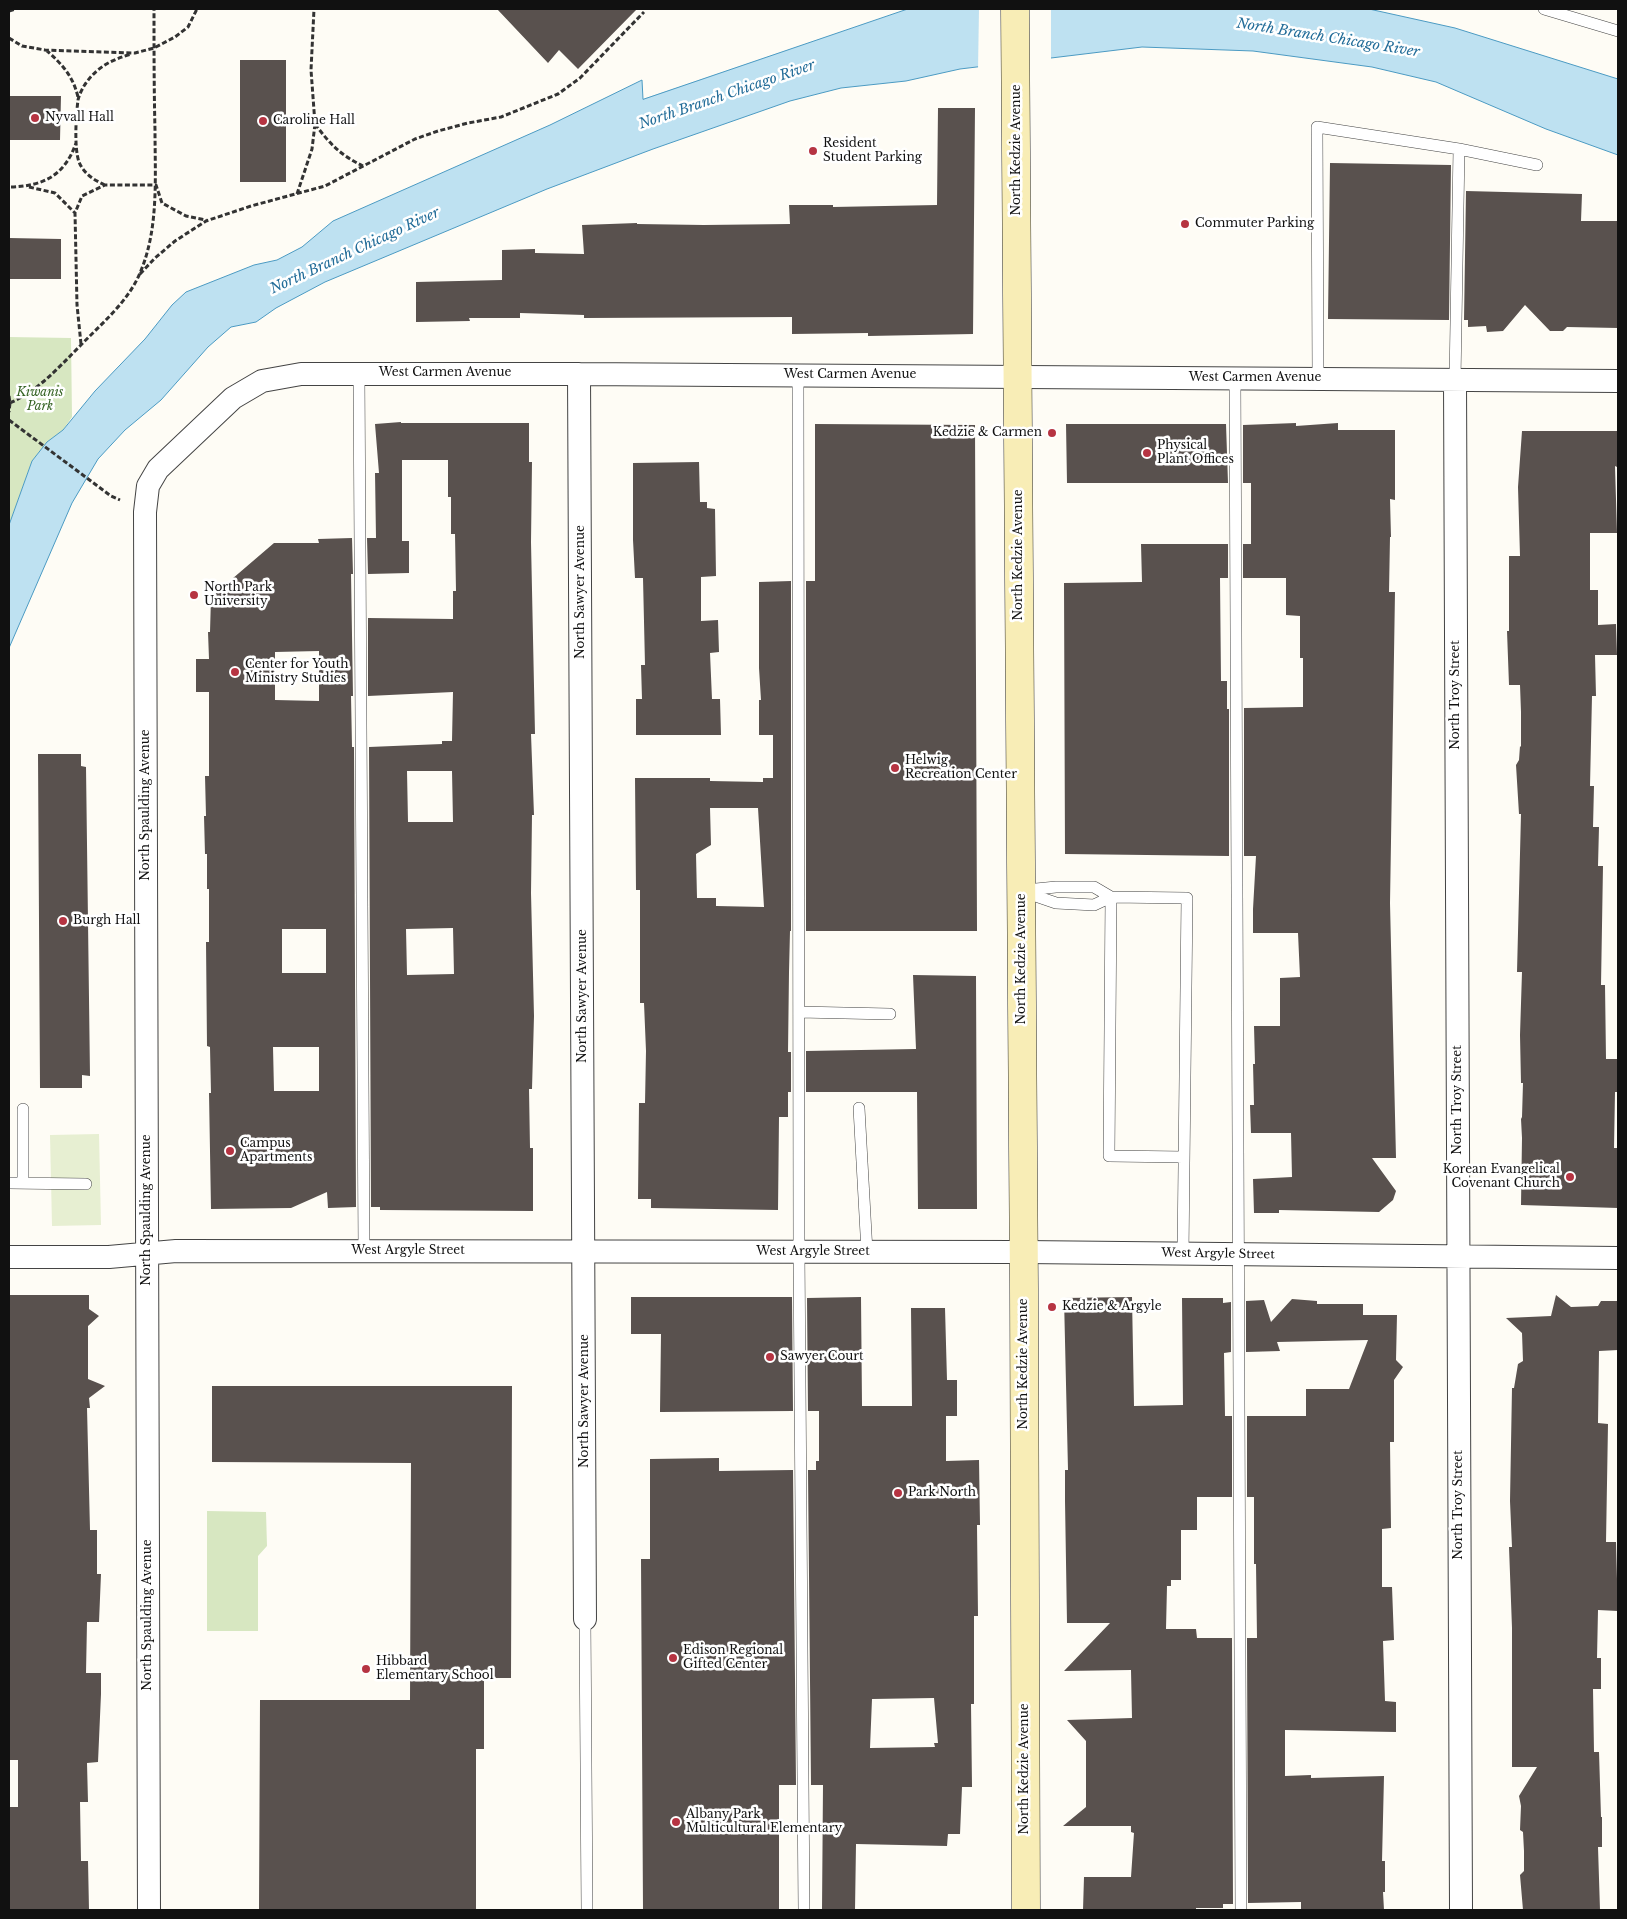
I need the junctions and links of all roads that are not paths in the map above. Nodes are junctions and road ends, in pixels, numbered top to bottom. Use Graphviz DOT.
graph roads {
  1 [pos="1015,9"];
  2 [pos="1544,9"];
  3 [pos="1618,31"];
  4 [pos="1458,148"];
  5 [pos="1536,165"];
  6 [pos="359,373"];
  7 [pos="579,374"];
  8 [pos="798,375"];
  9 [pos="1018,376"];
  10 [pos="1235,378"];
  11 [pos="1318,379"];
  12 [pos="1455,380"];
  13 [pos="1618,381"];
  14 [pos="145,509"];
  15 [pos="1021,891"];
  16 [pos="1111,898"];
  17 [pos="799,1012"];
  18 [pos="890,1014"];
  19 [pos="859,1108"];
  20 [pos="23,1109"];
  21 [pos="1184,1157"];
  22 [pos="9,1183"];
  23 [pos="23,1183"];
  24 [pos="86,1184"];
  25 [pos="364,1251"];
  26 [pos="584,1251"];
  27 [pos="799,1252"];
  28 [pos="867,1252"];
  29 [pos="1024,1252"];
  30 [pos="147,1254"];
  31 [pos="1183,1254"];
  32 [pos="1239,1254"];
  33 [pos="1458,1256"];
  34 [pos="9,1257"];
  35 [pos="1618,1258"];
  36 [pos="585,1619"];
  37 [pos="149,1910"];
  38 [pos="587,1910"];
  39 [pos="804,1910"];
  40 [pos="1026,1910"];
  41 [pos="1241,1910"];
  42 [pos="1461,1910"];
  1 -- 9 [label="main road, North Kedzie Avenue"];
  2 -- 3 [label="lane"];
  4 -- 5 [label="lane"];
  4 -- 11 [label="lane"];
  4 -- 12 [label="lane"];
  6 -- 7 [label="street, West Carmen Avenue"];
  6 -- 14 [label="street, West Carmen Avenue"];
  6 -- 25 [label="lane"];
  7 -- 8 [label="street, West Carmen Avenue"];
  7 -- 26 [label="street, North Sawyer Avenue"];
  8 -- 9 [label="street, West Carmen Avenue"];
  8 -- 17 [label="lane"];
  9 -- 10 [label="street, West Carmen Avenue"];
  9 -- 15 [label="main road, North Kedzie Avenue"];
  10 -- 11 [label="street, West Carmen Avenue"];
  10 -- 32 [label="lane"];
  11 -- 12 [label="street, West Carmen Avenue"];
  12 -- 13 [label="street, West Carmen Avenue"];
  12 -- 33 [label="street, North Troy Street"];
  14 -- 30 [label="street, North Spaulding Avenue"];
  15 -- 16 [label="lane"];
  15 -- 16 [label="lane"];
  15 -- 29 [label="main road, North Kedzie Avenue"];
  16 -- 21 [label="lane"];
  16 -- 21 [label="lane"];
  17 -- 18 [label="lane"];
  17 -- 27 [label="lane"];
  19 -- 28 [label="lane"];
  20 -- 23 [label="lane"];
  21 -- 31 [label="lane"];
  22 -- 23 [label="lane"];
  23 -- 24 [label="lane"];
  25 -- 26 [label="street, West Argyle Street"];
  25 -- 30 [label="street, West Argyle Street"];
  26 -- 27 [label="street, West Argyle Street"];
  26 -- 36 [label="street, North Sawyer Avenue"];
  27 -- 28 [label="street, West Argyle Street"];
  27 -- 39 [label="lane"];
  28 -- 29 [label="street, West Argyle Street"];
  29 -- 31 [label="street, West Argyle Street"];
  29 -- 40 [label="main road, North Kedzie Avenue"];
  30 -- 34 [label="street, West Argyle Street"];
  30 -- 37 [label="street, North Spaulding Avenue"];
  31 -- 32 [label="street, West Argyle Street"];
  32 -- 33 [label="street, West Argyle Street"];
  32 -- 41 [label="lane"];
  33 -- 35 [label="street, West Argyle Street"];
  33 -- 42 [label="street, North Troy Street"];
  36 -- 38 [label="lane"];
}
